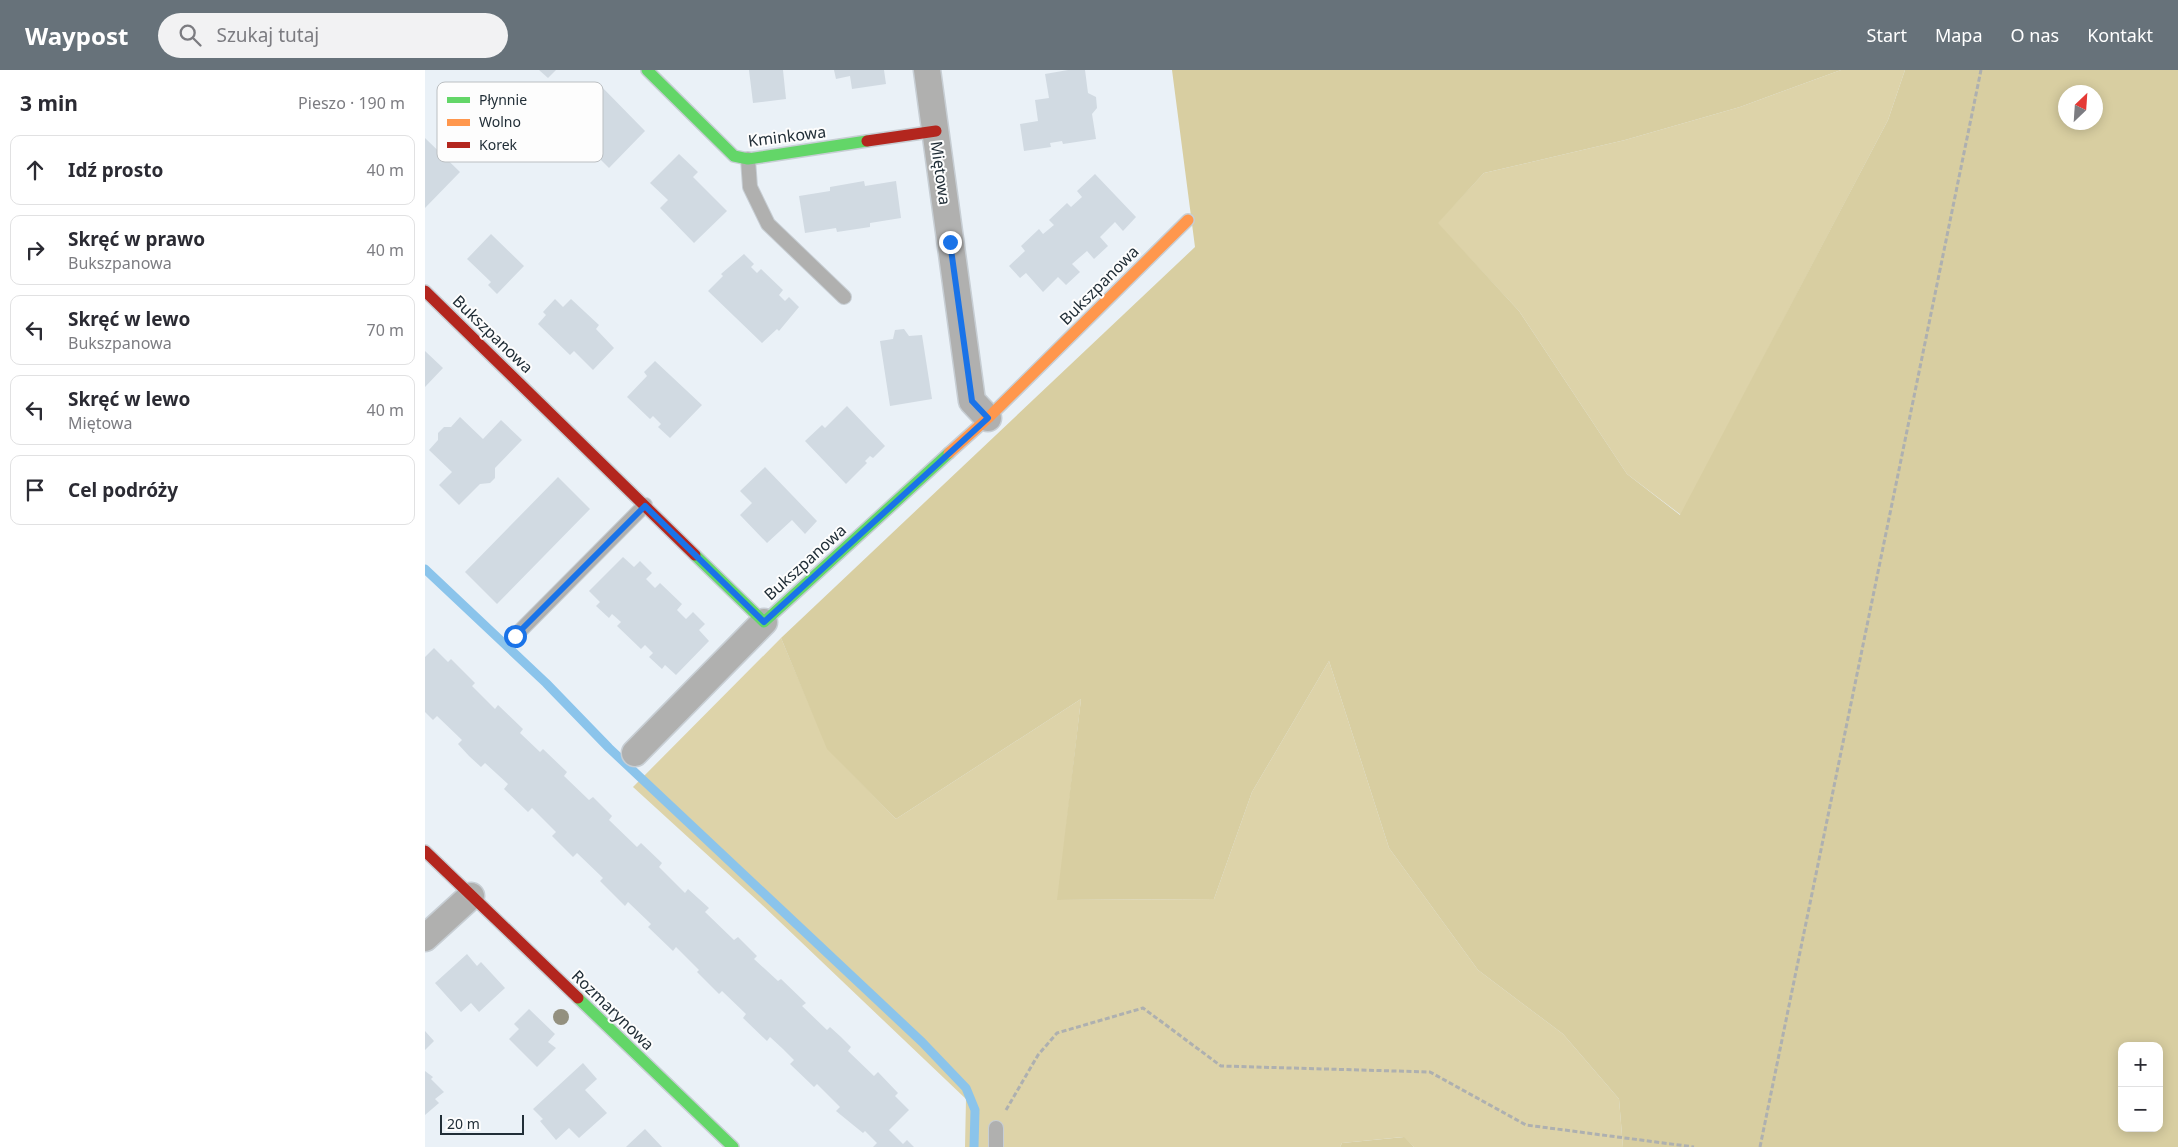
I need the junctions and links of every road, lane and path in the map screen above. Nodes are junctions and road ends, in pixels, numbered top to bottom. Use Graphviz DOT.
graph roads {
  1 [pos="647,70"];
  2 [pos="927,70"];
  3 [pos="1981,70"];
  4 [pos="936,131"];
  5 [pos="748,159"];
  6 [pos="1187,220"];
  7 [pos="425,291"];
  8 [pos="844,297"];
  9 [pos="988,418"];
  10 [pos="645,506"];
  11 [pos="764,622"];
  12 [pos="515,636"];
  13 [pos="635,753"];
  14 [pos="425,851"];
  15 [pos="471,896"];
  16 [pos="425,938"];
  17 [pos="996,1128"];
  18 [pos="733,1147"];
  19 [pos="996,1147"];
  20 [pos="1694,1147"];
  21 [pos="1760,1147"];
  1 -- 5 [label="street, Kminkowa"];
  2 -- 4 [label="street, Miętowa"];
  3 -- 21 [label="path"];
  4 -- 5 [label="street, Kminkowa"];
  4 -- 9 [label="street, Miętowa"];
  5 -- 8 [label="lane"];
  6 -- 9 [label="street, Bukszpanowa"];
  7 -- 10 [label="street, Bukszpanowa"];
  9 -- 11 [label="street, Bukszpanowa"];
  10 -- 11 [label="street, Bukszpanowa"];
  10 -- 12 [label="lane"];
  11 -- 13 [label="street"];
  14 -- 15 [label="street, Rozmarynowa"];
  15 -- 16 [label="street"];
  15 -- 18 [label="street, Rozmarynowa"];
  17 -- 19 [label="lane"];
  17 -- 20 [label="path"];
}
